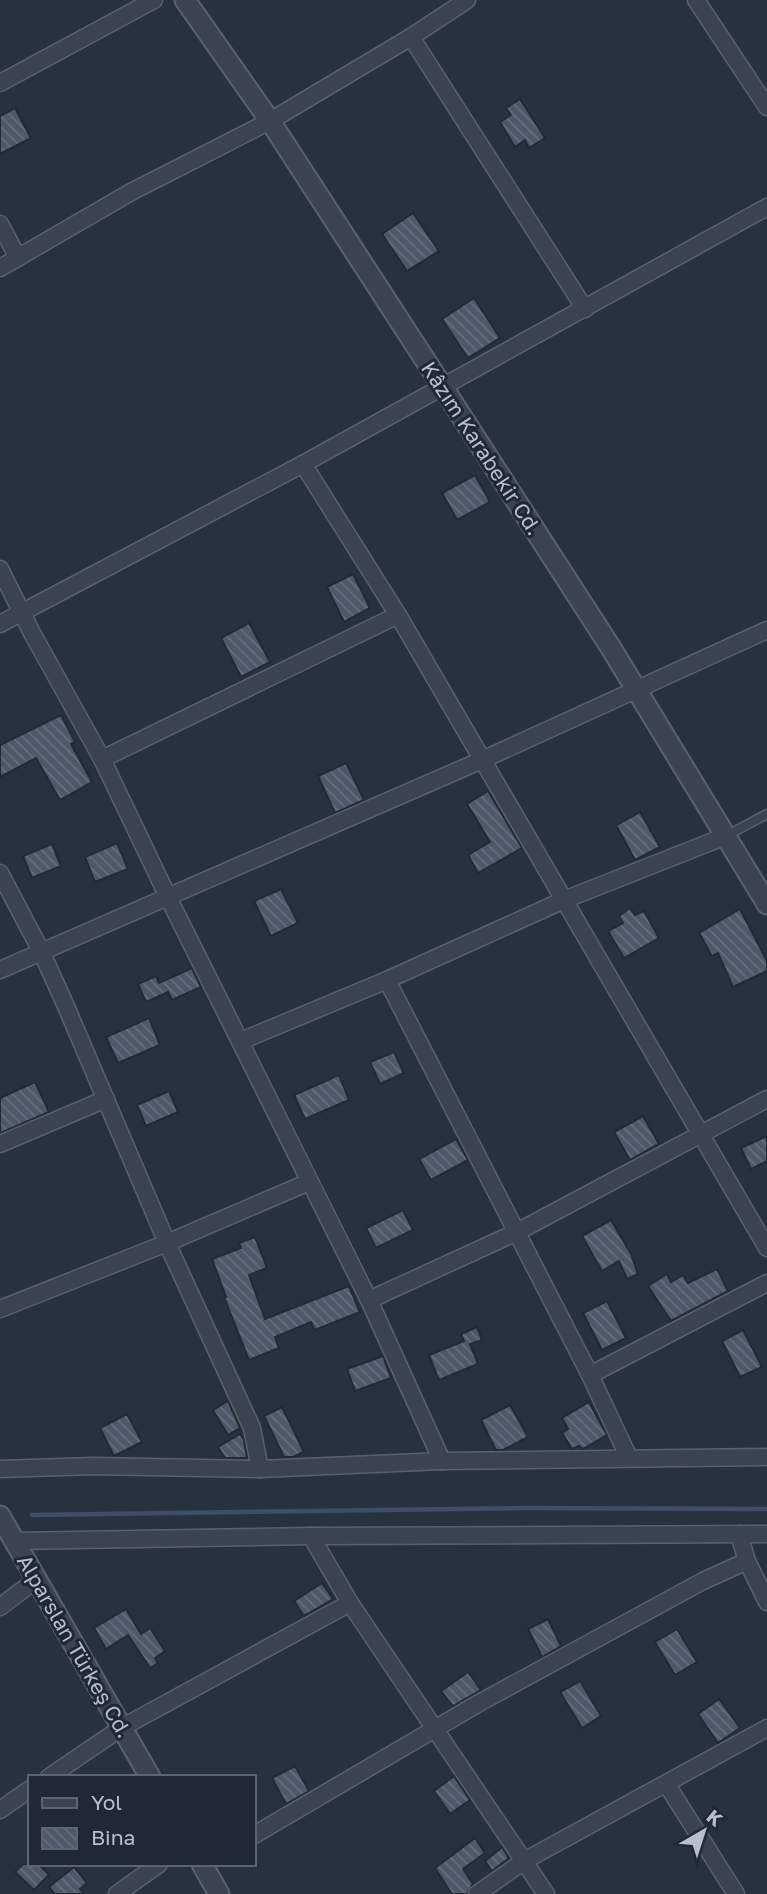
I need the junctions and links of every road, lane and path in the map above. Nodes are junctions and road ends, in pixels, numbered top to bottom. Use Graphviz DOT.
graph roads {
  1 [pos="154,0"];
  2 [pos="185,0"];
  3 [pos="467,0"];
  4 [pos="696,0"];
  5 [pos="411,37"];
  6 [pos="0,83"];
  7 [pos="767,107"];
  8 [pos="270,121"];
  9 [pos="767,207"];
  10 [pos="0,224"];
  11 [pos="18,258"];
  12 [pos="0,268"];
  13 [pos="585,309"];
  14 [pos="442,386"];
  15 [pos="303,464"];
  16 [pos="0,569"];
  17 [pos="23,613"];
  18 [pos="398,615"];
  19 [pos="0,624"];
  20 [pos="767,630"];
  21 [pos="638,691"];
  22 [pos="102,759"];
  23 [pos="482,760"];
  24 [pos="767,814"];
  25 [pos="726,836"];
  26 [pos="0,873"];
  27 [pos="168,897"];
  28 [pos="564,900"];
  29 [pos="767,904"];
  30 [pos="41,951"];
  31 [pos="0,970"];
  32 [pos="387,980"];
  33 [pos="241,1041"];
  34 [pos="767,1098"];
  35 [pos="106,1099"];
  36 [pos="701,1132"];
  37 [pos="0,1144"];
  38 [pos="310,1182"];
  39 [pos="517,1232"];
  40 [pos="167,1243"];
  41 [pos="767,1248"];
  42 [pos="767,1283"];
  43 [pos="369,1300"];
  44 [pos="0,1308"];
  45 [pos="590,1375"];
  46 [pos="767,1457"];
  47 [pos="629,1458"];
  48 [pos="442,1461"];
  49 [pos="0,1469"];
  50 [pos="260,1469"];
  51 [pos="0,1516"];
  52 [pos="739,1534"];
  53 [pos="767,1534"];
  54 [pos="311,1536"];
  55 [pos="15,1541"];
  56 [pos="747,1561"];
  57 [pos="37,1579"];
  58 [pos="767,1602"];
  59 [pos="349,1603"];
  60 [pos="0,1607"];
  61 [pos="121,1728"];
  62 [pos="767,1728"];
  63 [pos="435,1730"];
  64 [pos="52,1775"];
  65 [pos="149,1775"];
  66 [pos="667,1784"];
  67 [pos="28,1790"];
  68 [pos="0,1810"];
  69 [pos="256,1834"];
  70 [pos="524,1861"];
  71 [pos="156,1866"];
  72 [pos="204,1866"];
  73 [pos="117,1894"];
  74 [pos="219,1894"];
  75 [pos="477,1894"];
  76 [pos="546,1894"];
  77 [pos="736,1894"];
  1 -- 6 [label="street"];
  2 -- 8 [label="street, Kâzım Karabekir Cd."];
  3 -- 5 [label="street"];
  4 -- 7 [label="street"];
  5 -- 8 [label="street"];
  5 -- 13 [label="street"];
  8 -- 11 [label="street"];
  8 -- 14 [label="street, Kâzım Karabekir Cd."];
  9 -- 13 [label="street"];
  10 -- 11 [label="street"];
  11 -- 12 [label="street"];
  13 -- 14 [label="street"];
  14 -- 15 [label="street"];
  14 -- 21 [label="street, Kâzım Karabekir Cd."];
  15 -- 17 [label="street"];
  15 -- 18 [label="street"];
  16 -- 17 [label="street"];
  17 -- 19 [label="street"];
  17 -- 22 [label="street"];
  18 -- 22 [label="street"];
  18 -- 23 [label="street"];
  20 -- 21 [label="street"];
  21 -- 23 [label="street"];
  21 -- 25 [label="street, Kâzım Karabekir Cd."];
  22 -- 27 [label="street"];
  23 -- 27 [label="street"];
  23 -- 28 [label="street"];
  24 -- 25 [label="lane"];
  25 -- 28 [label="street"];
  25 -- 29 [label="street, Kâzım Karabekir Cd."];
  26 -- 30 [label="street"];
  27 -- 30 [label="street"];
  27 -- 33 [label="street"];
  28 -- 32 [label="street"];
  28 -- 36 [label="street"];
  30 -- 31 [label="street"];
  30 -- 35 [label="street"];
  32 -- 33 [label="street"];
  32 -- 39 [label="street"];
  33 -- 38 [label="street"];
  34 -- 36 [label="street"];
  35 -- 37 [label="street"];
  35 -- 40 [label="street"];
  36 -- 39 [label="street"];
  36 -- 41 [label="street"];
  38 -- 40 [label="street"];
  38 -- 43 [label="street"];
  39 -- 43 [label="street"];
  39 -- 45 [label="street"];
  40 -- 44 [label="street"];
  40 -- 50 [label="street"];
  42 -- 45 [label="street"];
  43 -- 48 [label="street"];
  45 -- 47 [label="street"];
  46 -- 47 [label="street"];
  47 -- 48 [label="street"];
  48 -- 50 [label="street"];
  49 -- 50 [label="street"];
  51 -- 55 [label="street, Alparslan Türkeş Cd."];
  52 -- 53 [label="street"];
  52 -- 54 [label="street"];
  52 -- 56 [label="street"];
  54 -- 55 [label="street"];
  54 -- 59 [label="street"];
  55 -- 57 [label="street, Alparslan Türkeş Cd."];
  56 -- 58 [label="street"];
  56 -- 63 [label="street"];
  57 -- 60 [label="street"];
  57 -- 61 [label="street, Alparslan Türkeş Cd."];
  59 -- 61 [label="street"];
  59 -- 63 [label="street"];
  61 -- 64 [label="street"];
  61 -- 65 [label="street, Alparslan Türkeş Cd."];
  62 -- 66 [label="street"];
  63 -- 69 [label="street"];
  63 -- 70 [label="street"];
  66 -- 70 [label="street"];
  66 -- 77 [label="street"];
  67 -- 68 [label="street"];
  70 -- 75 [label="street"];
  70 -- 76 [label="street"];
  71 -- 73 [label="street"];
  72 -- 74 [label="street"];
}
